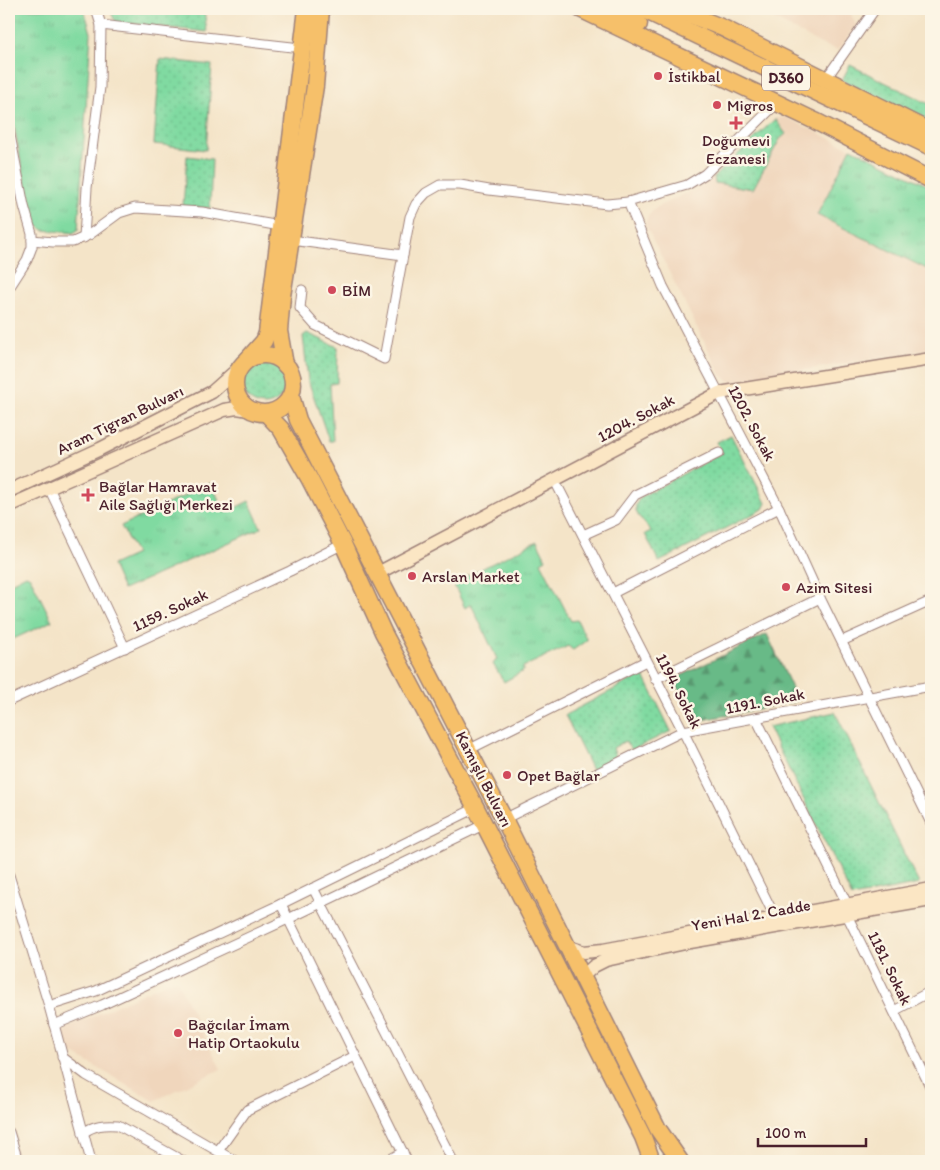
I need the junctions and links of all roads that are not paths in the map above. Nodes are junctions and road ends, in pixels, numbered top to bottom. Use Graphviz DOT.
graph roads {
  1 [pos="96,9"];
  2 [pos="297,9"];
  3 [pos="307,9"];
  4 [pos="321,9"];
  5 [pos="580,9"];
  6 [pos="607,9"];
  7 [pos="642,9"];
  8 [pos="676,9"];
  9 [pos="875,9"];
  10 [pos="101,24"];
  11 [pos="292,46"];
  12 [pos="820,86"];
  13 [pos="779,99"];
  14 [pos="9,130"];
  15 [pos="931,132"];
  16 [pos="931,147"];
  17 [pos="931,168"];
  18 [pos="931,180"];
  19 [pos="628,202"];
  20 [pos="280,220"];
  21 [pos="84,238"];
  22 [pos="32,240"];
  23 [pos="291,240"];
  24 [pos="403,255"];
  25 [pos="9,288"];
  26 [pos="302,290"];
  27 [pos="931,360"];
  28 [pos="243,364"];
  29 [pos="285,365"];
  30 [pos="719,393"];
  31 [pos="291,396"];
  32 [pos="249,410"];
  33 [pos="267,414"];
  34 [pos="719,453"];
  35 [pos="554,479"];
  36 [pos="49,488"];
  37 [pos="9,491"];
  38 [pos="9,506"];
  39 [pos="779,508"];
  40 [pos="583,535"];
  41 [pos="343,544"];
  42 [pos="378,573"];
  43 [pos="613,593"];
  44 [pos="820,598"];
  45 [pos="931,601"];
  46 [pos="842,641"];
  47 [pos="125,648"];
  48 [pos="646,661"];
  49 [pos="655,679"];
  50 [pos="931,686"];
  51 [pos="869,696"];
  52 [pos="9,701"];
  53 [pos="756,718"];
  54 [pos="683,731"];
  55 [pos="468,750"];
  56 [pos="476,808"];
  57 [pos="504,819"];
  58 [pos="931,823"];
  59 [pos="483,825"];
  60 [pos="9,875"];
  61 [pos="313,888"];
  62 [pos="931,889"];
  63 [pos="931,900"];
  64 [pos="321,903"];
  65 [pos="281,904"];
  66 [pos="847,909"];
  67 [pos="774,917"];
  68 [pos="288,919"];
  69 [pos="569,948"];
  70 [pos="583,976"];
  71 [pos="931,991"];
  72 [pos="49,1006"];
  73 [pos="894,1011"];
  74 [pos="54,1025"];
  75 [pos="355,1056"];
  76 [pos="62,1057"];
  77 [pos="931,1088"];
  78 [pos="9,1132"];
  79 [pos="83,1133"];
  80 [pos="218,1152"];
  81 [pos="403,1152"];
  82 [pos="18,1161"];
  83 [pos="91,1161"];
  84 [pos="183,1161"];
  85 [pos="235,1161"];
  86 [pos="386,1161"];
  87 [pos="408,1161"];
  88 [pos="453,1161"];
  89 [pos="652,1161"];
  90 [pos="680,1161"];
  1 -- 10 [label="street"];
  2 -- 11 [label="highway"];
  3 -- 20 [label="highway"];
  4 -- 23 [label="highway"];
  5 -- 13 [label="highway"];
  6 -- 13 [label="highway, D360"];
  7 -- 12 [label="highway, D360"];
  8 -- 12 [label="highway"];
  9 -- 12 [label="street"];
  10 -- 11 [label="street"];
  10 -- 21 [label="street"];
  11 -- 20 [label="highway"];
  12 -- 15 [label="highway"];
  12 -- 16 [label="highway, D360"];
  13 -- 17 [label="highway, D360"];
  13 -- 18 [label="highway"];
  13 -- 19 [label="street"];
  14 -- 22 [label="street"];
  19 -- 24 [label="street"];
  19 -- 30 [label="street, 1202. Sokak"];
  20 -- 21 [label="street"];
  20 -- 28 [label="highway"];
  21 -- 22 [label="street"];
  22 -- 25 [label="street"];
  23 -- 24 [label="street"];
  23 -- 29 [label="highway"];
  24 -- 26 [label="street"];
  27 -- 30 [label="street, 1204. Sokak"];
  28 -- 29 [label="highway"];
  28 -- 32 [label="highway"];
  28 -- 37 [label="street, Aram Tigran Bulvarı"];
  29 -- 31 [label="highway"];
  30 -- 35 [label="street, 1204. Sokak"];
  30 -- 39 [label="street, 1202. Sokak"];
  31 -- 33 [label="highway"];
  31 -- 42 [label="highway, Kamışlı Bulvarı"];
  32 -- 33 [label="highway"];
  32 -- 36 [label="street"];
  33 -- 41 [label="highway, Kamışlı Bulvarı"];
  34 -- 40 [label="street"];
  35 -- 40 [label="street, 1194. Sokak"];
  35 -- 42 [label="street, 1204. Sokak"];
  36 -- 38 [label="street"];
  36 -- 47 [label="street"];
  39 -- 43 [label="street"];
  39 -- 44 [label="street, 1202. Sokak"];
  40 -- 43 [label="street, 1194. Sokak"];
  41 -- 47 [label="street, 1159. Sokak"];
  41 -- 56 [label="highway, Kamışlı Bulvarı"];
  42 -- 55 [label="highway, Kamışlı Bulvarı"];
  43 -- 48 [label="street, 1194. Sokak"];
  44 -- 46 [label="street, 1202. Sokak"];
  44 -- 49 [label="street"];
  45 -- 46 [label="street"];
  46 -- 51 [label="street, 1202. Sokak"];
  47 -- 52 [label="street, 1159. Sokak"];
  48 -- 49 [label="street, 1194. Sokak"];
  48 -- 55 [label="street"];
  49 -- 54 [label="street, 1194. Sokak"];
  50 -- 51 [label="street, 1191. Sokak"];
  51 -- 53 [label="street, 1191. Sokak"];
  51 -- 58 [label="street, 1202. Sokak"];
  53 -- 54 [label="street, 1191. Sokak"];
  53 -- 66 [label="street, 1181. Sokak"];
  54 -- 57 [label="street, 1191. Sokak"];
  54 -- 67 [label="street, 1194. Sokak"];
  55 -- 57 [label="highway, Kamışlı Bulvarı"];
  56 -- 59 [label="highway, Kamışlı Bulvarı"];
  56 -- 61 [label="street"];
  57 -- 69 [label="highway, Kamışlı Bulvarı"];
  59 -- 64 [label="street"];
  59 -- 89 [label="highway, Kamışlı Bulvarı"];
  60 -- 72 [label="street"];
  61 -- 64 [label="street"];
  61 -- 65 [label="street"];
  62 -- 66 [label="street"];
  63 -- 66 [label="street, Yeni Hal 2. Cadde"];
  64 -- 68 [label="street"];
  64 -- 88 [label="street"];
  65 -- 68 [label="street"];
  65 -- 72 [label="street"];
  66 -- 67 [label="street"];
  66 -- 70 [label="street, Yeni Hal 2. Cadde"];
  66 -- 73 [label="street, 1181. Sokak"];
  67 -- 69 [label="street"];
  68 -- 74 [label="street"];
  68 -- 75 [label="street"];
  69 -- 70 [label="highway, Kamışlı Bulvarı"];
  70 -- 90 [label="highway, Kamışlı Bulvarı"];
  71 -- 73 [label="street"];
  72 -- 74 [label="street"];
  73 -- 77 [label="street, 1181. Sokak"];
  74 -- 76 [label="street"];
  75 -- 80 [label="street"];
  75 -- 81 [label="street"];
  76 -- 79 [label="street"];
  76 -- 80 [label="street"];
  78 -- 82 [label="street"];
  79 -- 83 [label="street"];
  79 -- 84 [label="street"];
  80 -- 85 [label="street"];
  81 -- 86 [label="street"];
  81 -- 87 [label="street"];
}
